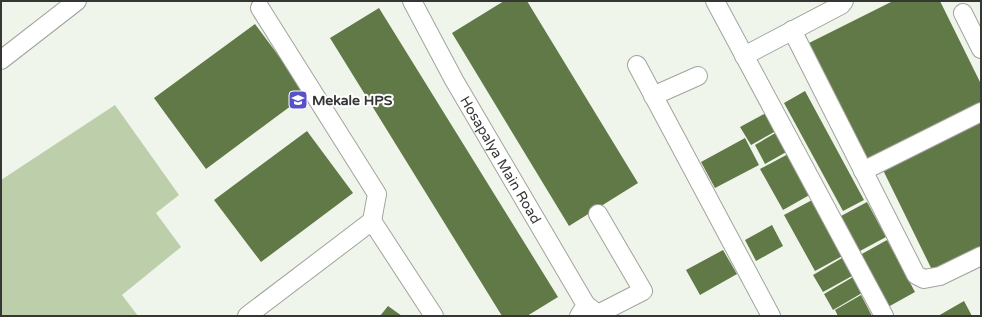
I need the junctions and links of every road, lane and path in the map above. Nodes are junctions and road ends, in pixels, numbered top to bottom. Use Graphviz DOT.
graph roads {
  1 [pos="77,1"];
  2 [pos="412,1"];
  3 [pos="715,1"];
  4 [pos="844,1"];
  5 [pos="260,8"];
  6 [pos="963,13"];
  7 [pos="792,30"];
  8 [pos="981,49"];
  9 [pos="744,56"];
  10 [pos="1,60"];
  11 [pos="637,65"];
  12 [pos="698,76"];
  13 [pos="653,96"];
  14 [pos="981,112"];
  15 [pos="863,171"];
  16 [pos="598,214"];
  17 [pos="372,221"];
  18 [pos="981,256"];
  19 [pos="583,311"];
  20 [pos="247,316"];
  21 [pos="434,316"];
  22 [pos="771,316"];
  23 [pos="884,316"];
  1 -- 10 [label="street"];
  2 -- 19 [label="street, Hosapalya Main Road"];
  3 -- 9 [label="street"];
  4 -- 7 [label="street"];
  5 -- 17 [label="street"];
  6 -- 8 [label="street"];
  7 -- 9 [label="street"];
  7 -- 15 [label="street"];
  9 -- 23 [label="street"];
  11 -- 13 [label="street"];
  12 -- 13 [label="street"];
  13 -- 22 [label="street"];
  14 -- 15 [label="street"];
  15 -- 18 [label="street"];
  16 -- 19 [label="street"];
  17 -- 20 [label="street"];
  17 -- 21 [label="street"];
}
